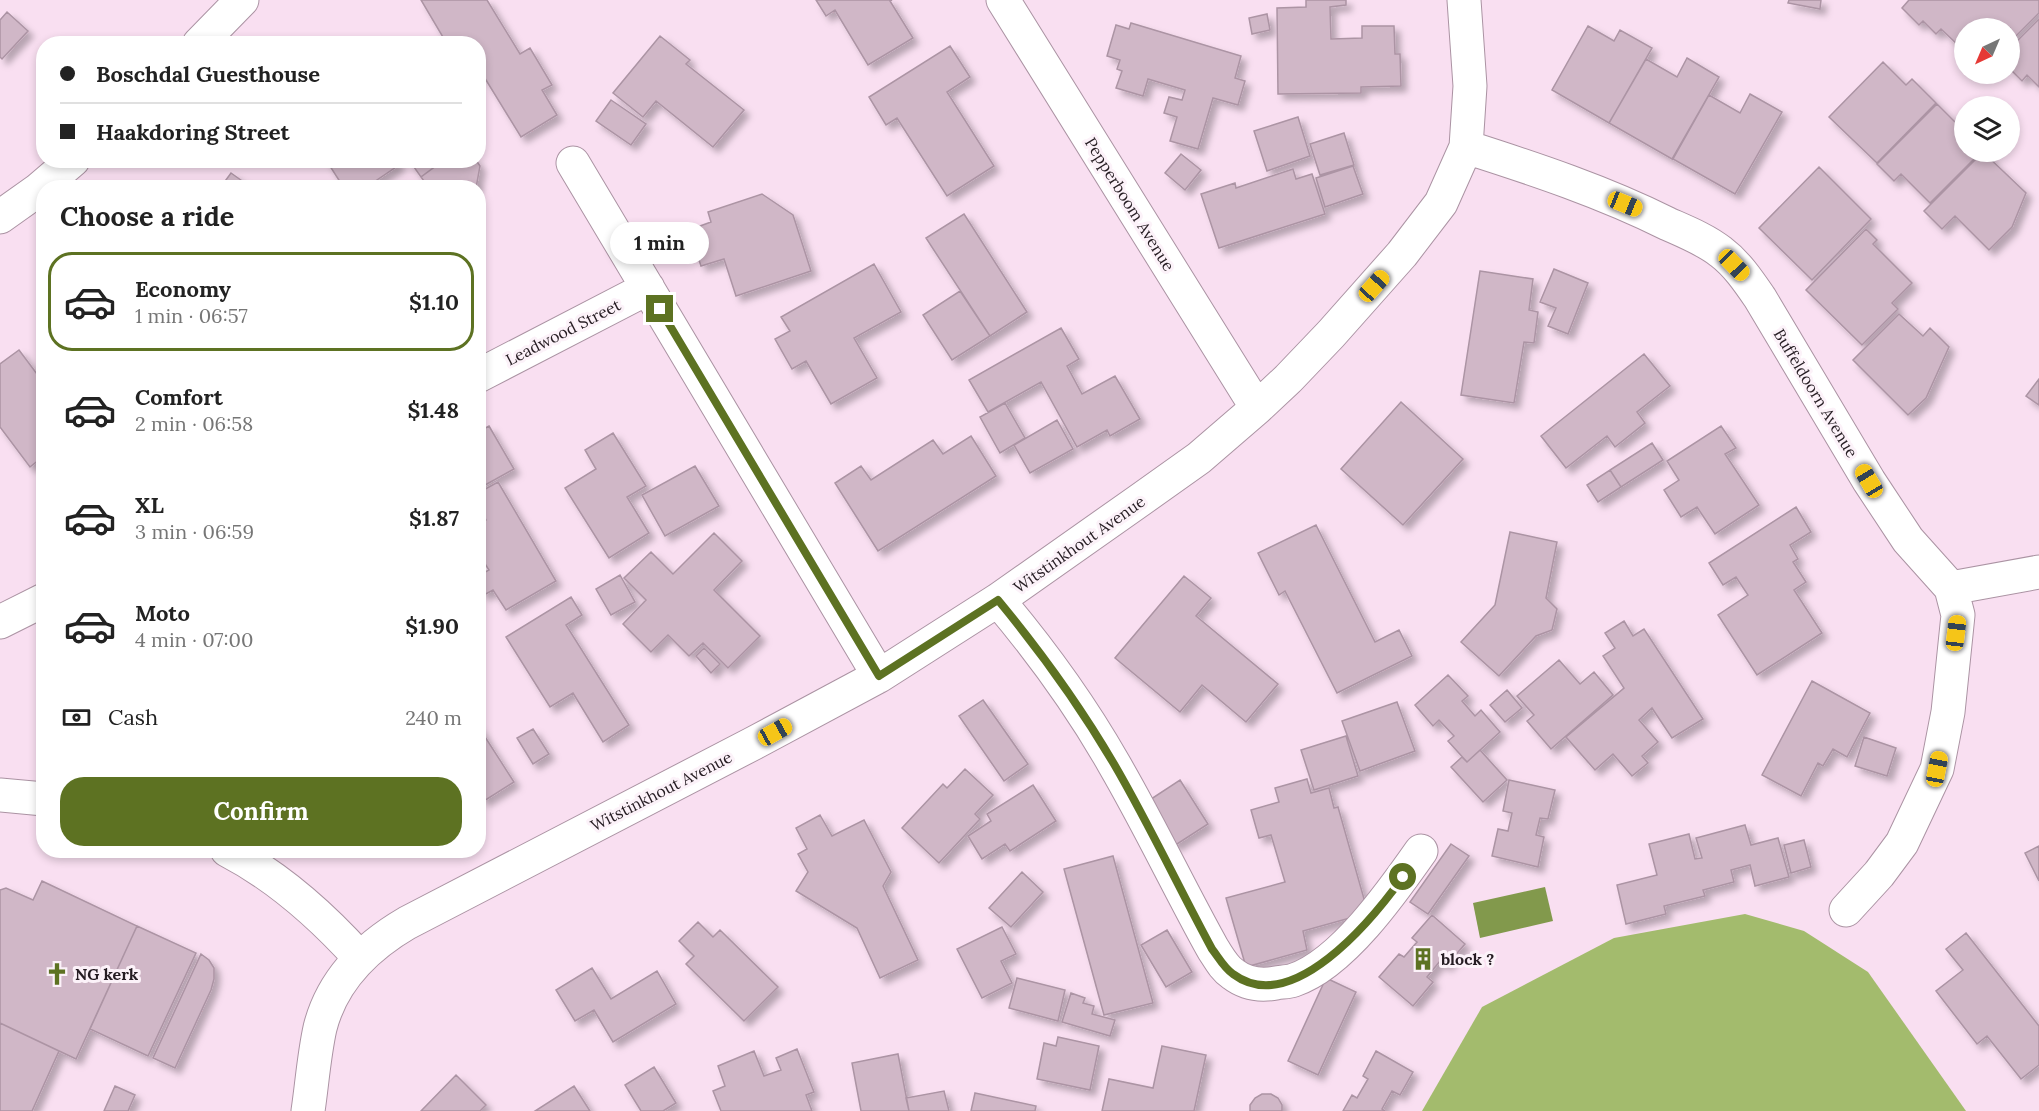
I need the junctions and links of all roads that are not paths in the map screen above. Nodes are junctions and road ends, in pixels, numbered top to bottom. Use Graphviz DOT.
graph roads {
  1 [pos="242,0"];
  2 [pos="1003,0"];
  3 [pos="1464,0"];
  4 [pos="207,36"];
  5 [pos="1466,147"];
  6 [pos="573,163"];
  7 [pos="64,168"];
  8 [pos="50,180"];
  9 [pos="36,191"];
  10 [pos="0,217"];
  11 [pos="648,288"];
  12 [pos="486,372"];
  13 [pos="1257,408"];
  14 [pos="2039,572"];
  15 [pos="1951,588"];
  16 [pos="998,600"];
  17 [pos="36,604"];
  18 [pos="0,622"];
  19 [pos="879,676"];
  20 [pos="0,795"];
  21 [pos="36,798"];
  22 [pos="1421,850"];
  23 [pos="241,858"];
  24 [pos="1846,910"];
  25 [pos="359,957"];
  26 [pos="308,1111"];
  1 -- 4 [label="street"];
  2 -- 13 [label="street, Pepperboom Avenue"];
  3 -- 5 [label="street, Witstinkhout Avenue"];
  5 -- 13 [label="street, Witstinkhout Avenue"];
  5 -- 15 [label="street, Buffeldoorn Avenue"];
  6 -- 11 [label="street"];
  7 -- 8 [label="street"];
  9 -- 10 [label="street"];
  11 -- 12 [label="street, Leadwood Street"];
  11 -- 19 [label="street"];
  13 -- 16 [label="street, Witstinkhout Avenue"];
  14 -- 15 [label="street"];
  15 -- 24 [label="street, Buffeldoorn Avenue"];
  16 -- 19 [label="street, Witstinkhout Avenue"];
  16 -- 22 [label="street"];
  17 -- 18 [label="street"];
  19 -- 25 [label="street, Witstinkhout Avenue"];
  20 -- 21 [label="street"];
  23 -- 25 [label="street"];
  25 -- 26 [label="street, Witstinkhout Avenue"];
}
